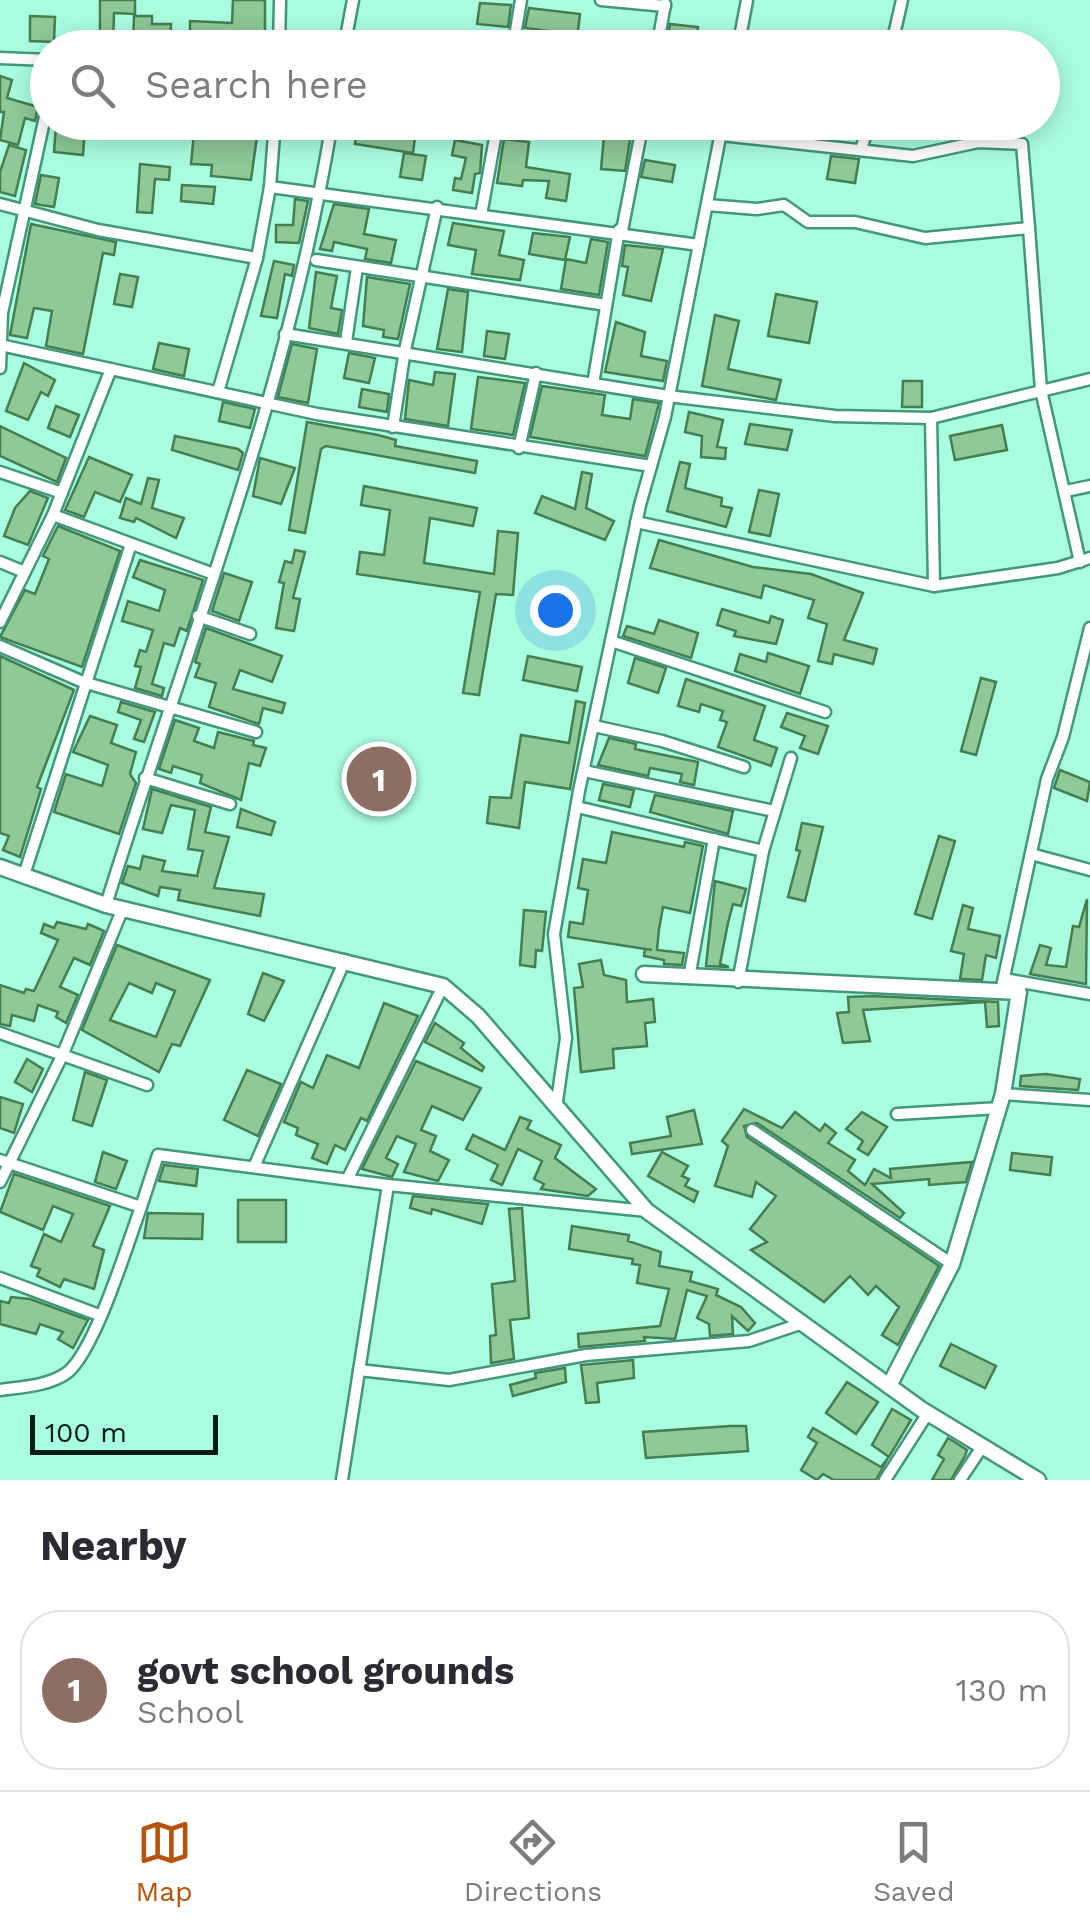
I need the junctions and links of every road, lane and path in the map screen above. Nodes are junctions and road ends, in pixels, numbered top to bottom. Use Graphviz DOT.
graph roads {
  1 [pos="280,0"];
  2 [pos="353,0"];
  3 [pos="522,0"];
  4 [pos="601,0"];
  5 [pos="747,0"];
  6 [pos="902,0"];
  7 [pos="665,3"];
  8 [pos="279,30"];
  9 [pos="347,30"];
  10 [pos="516,30"];
  11 [pos="660,30"];
  12 [pos="741,30"];
  13 [pos="895,30"];
  14 [pos="0,58"];
  15 [pos="30,59"];
  16 [pos="40,140"];
  17 [pos="274,140"];
  18 [pos="329,140"];
  19 [pos="495,140"];
  20 [pos="638,140"];
  21 [pos="720,140"];
  22 [pos="795,140"];
  23 [pos="864,140"];
  24 [pos="861,150"];
  25 [pos="270,187"];
  26 [pos="321,191"];
  27 [pos="0,204"];
  28 [pos="707,205"];
  29 [pos="437,207"];
  30 [pos="24,210"];
  31 [pos="482,214"];
  32 [pos="1029,228"];
  33 [pos="621,230"];
  34 [pos="699,244"];
  35 [pos="256,258"];
  36 [pos="316,260"];
  37 [pos="357,267"];
  38 [pos="421,275"];
  39 [pos="606,305"];
  40 [pos="285,334"];
  41 [pos="346,342"];
  42 [pos="0,345"];
  43 [pos="405,350"];
  44 [pos="0,368"];
  45 [pos="111,369"];
  46 [pos="536,373"];
  47 [pos="1090,378"];
  48 [pos="593,384"];
  49 [pos="1041,390"];
  50 [pos="218,392"];
  51 [pos="668,396"];
  52 [pos="265,401"];
  53 [pos="931,418"];
  54 [pos="393,428"];
  55 [pos="518,448"];
  56 [pos="651,466"];
  57 [pos="0,472"];
  58 [pos="1090,486"];
  59 [pos="1066,491"];
  60 [pos="62,492"];
  61 [pos="53,515"];
  62 [pos="636,522"];
  63 [pos="130,544"];
  64 [pos="1085,560"];
  65 [pos="0,562"];
  66 [pos="22,571"];
  67 [pos="211,572"];
  68 [pos="934,586"];
  69 [pos="198,616"];
  70 [pos="0,622"];
  71 [pos="1090,628"];
  72 [pos="250,634"];
  73 [pos="611,640"];
  74 [pos="0,646"];
  75 [pos="84,682"];
  76 [pos="168,709"];
  77 [pos="825,712"];
  78 [pos="594,726"];
  79 [pos="256,732"];
  80 [pos="791,758"];
  81 [pos="744,767"];
  82 [pos="584,771"];
  83 [pos="145,778"];
  84 [pos="230,804"];
  85 [pos="577,806"];
  86 [pos="774,811"];
  87 [pos="714,839"];
  88 [pos="763,851"];
  89 [pos="1031,854"];
  90 [pos="0,867"];
  91 [pos="1090,870"];
  92 [pos="24,875"];
  93 [pos="106,905"];
  94 [pos="122,908"];
  95 [pos="345,960"];
  96 [pos="644,974"];
  97 [pos="690,978"];
  98 [pos="738,982"];
  99 [pos="1002,985"];
  100 [pos="443,986"];
  101 [pos="1090,994"];
  102 [pos="0,1033"];
  103 [pos="62,1056"];
  104 [pos="148,1085"];
  105 [pos="1090,1100"];
  106 [pos="1002,1101"];
  107 [pos="556,1109"];
  108 [pos="897,1114"];
  109 [pos="752,1130"];
  110 [pos="4,1162"];
  111 [pos="254,1167"];
  112 [pos="348,1178"];
  113 [pos="0,1182"];
  114 [pos="388,1185"];
  115 [pos="141,1208"];
  116 [pos="647,1210"];
  117 [pos="952,1264"];
  118 [pos="0,1278"];
  119 [pos="99,1314"];
  120 [pos="800,1324"];
  121 [pos="359,1370"];
  122 [pos="889,1386"];
  123 [pos="0,1390"];
  124 [pos="928,1413"];
  125 [pos="982,1446"];
  126 [pos="342,1480"];
  127 [pos="886,1480"];
  128 [pos="960,1480"];
  129 [pos="1038,1480"];
  1 -- 8 [label="street"];
  2 -- 9 [label="street"];
  3 -- 10 [label="street"];
  4 -- 7 [label="street"];
  5 -- 12 [label="street"];
  6 -- 13 [label="street"];
  7 -- 11 [label="street"];
  14 -- 15 [label="street"];
  16 -- 30 [label="street"];
  17 -- 25 [label="street"];
  18 -- 26 [label="street"];
  19 -- 31 [label="street"];
  20 -- 33 [label="street"];
  21 -- 28 [label="street"];
  22 -- 24 [label="street"];
  23 -- 24 [label="street"];
  24 -- 32 [label="street"];
  25 -- 26 [label="street"];
  25 -- 35 [label="street"];
  26 -- 29 [label="street"];
  26 -- 40 [label="street"];
  27 -- 30 [label="street"];
  28 -- 32 [label="street"];
  28 -- 34 [label="street"];
  29 -- 31 [label="street"];
  29 -- 38 [label="street"];
  30 -- 35 [label="street"];
  30 -- 42 [label="street"];
  31 -- 33 [label="street"];
  32 -- 49 [label="street"];
  33 -- 34 [label="street"];
  33 -- 39 [label="street"];
  34 -- 51 [label="street"];
  35 -- 50 [label="street"];
  36 -- 37 [label="street"];
  37 -- 38 [label="street"];
  37 -- 41 [label="street"];
  38 -- 39 [label="street"];
  38 -- 43 [label="street"];
  39 -- 48 [label="street"];
  40 -- 41 [label="street"];
  40 -- 52 [label="street"];
  41 -- 43 [label="street"];
  42 -- 44 [label="street"];
  42 -- 45 [label="street"];
  43 -- 46 [label="street"];
  43 -- 54 [label="street"];
  45 -- 50 [label="street"];
  45 -- 60 [label="street"];
  46 -- 48 [label="street"];
  46 -- 55 [label="street"];
  47 -- 49 [label="street"];
  48 -- 51 [label="street"];
  49 -- 53 [label="street"];
  49 -- 59 [label="street"];
  50 -- 52 [label="street"];
  51 -- 53 [label="street"];
  51 -- 56 [label="street"];
  52 -- 54 [label="street"];
  52 -- 67 [label="street"];
  53 -- 68 [label="street"];
  54 -- 55 [label="street"];
  55 -- 56 [label="street"];
  56 -- 62 [label="street"];
  57 -- 60 [label="street"];
  58 -- 59 [label="street"];
  59 -- 64 [label="street"];
  60 -- 61 [label="street"];
  61 -- 63 [label="street"];
  61 -- 66 [label="street"];
  62 -- 68 [label="street"];
  62 -- 73 [label="street"];
  63 -- 67 [label="street"];
  63 -- 75 [label="street"];
  64 -- 68 [label="street"];
  65 -- 66 [label="street"];
  66 -- 70 [label="street"];
  67 -- 69 [label="street"];
  69 -- 72 [label="street"];
  69 -- 76 [label="street"];
  71 -- 89 [label="street"];
  73 -- 77 [label="street"];
  73 -- 78 [label="street"];
  74 -- 75 [label="street"];
  75 -- 76 [label="street"];
  75 -- 92 [label="street"];
  76 -- 79 [label="street"];
  76 -- 83 [label="street"];
  78 -- 81 [label="street"];
  78 -- 82 [label="street"];
  80 -- 86 [label="street"];
  82 -- 85 [label="street"];
  82 -- 86 [label="street"];
  83 -- 84 [label="street"];
  83 -- 93 [label="street"];
  85 -- 87 [label="street"];
  85 -- 107 [label="street"];
  86 -- 88 [label="street"];
  87 -- 88 [label="street"];
  87 -- 97 [label="street"];
  88 -- 98 [label="street"];
  89 -- 91 [label="street"];
  89 -- 99 [label="street"];
  90 -- 92 [label="main road"];
  92 -- 93 [label="main road"];
  93 -- 94 [label="main road"];
  94 -- 95 [label="main road"];
  94 -- 103 [label="street"];
  95 -- 100 [label="main road"];
  95 -- 111 [label="street"];
  96 -- 97 [label="main road"];
  97 -- 98 [label="main road"];
  98 -- 99 [label="main road"];
  99 -- 101 [label="street"];
  99 -- 106 [label="main road"];
  100 -- 107 [label="main road"];
  100 -- 112 [label="street"];
  102 -- 103 [label="street"];
  103 -- 104 [label="street"];
  103 -- 110 [label="street"];
  105 -- 106 [label="street"];
  106 -- 108 [label="street"];
  106 -- 117 [label="main road"];
  107 -- 116 [label="main road"];
  109 -- 117 [label="street"];
  110 -- 113 [label="street"];
  110 -- 115 [label="street"];
  111 -- 112 [label="street"];
  111 -- 115 [label="street"];
  112 -- 114 [label="street"];
  114 -- 116 [label="street"];
  114 -- 121 [label="street"];
  115 -- 119 [label="street"];
  116 -- 120 [label="main road"];
  117 -- 122 [label="main road"];
  118 -- 119 [label="street"];
  119 -- 123 [label="street"];
  120 -- 121 [label="street"];
  120 -- 122 [label="main road"];
  121 -- 126 [label="street"];
  122 -- 124 [label="main road"];
  124 -- 125 [label="main road"];
  124 -- 127 [label="street"];
  125 -- 128 [label="street"];
  125 -- 129 [label="main road"];
}
